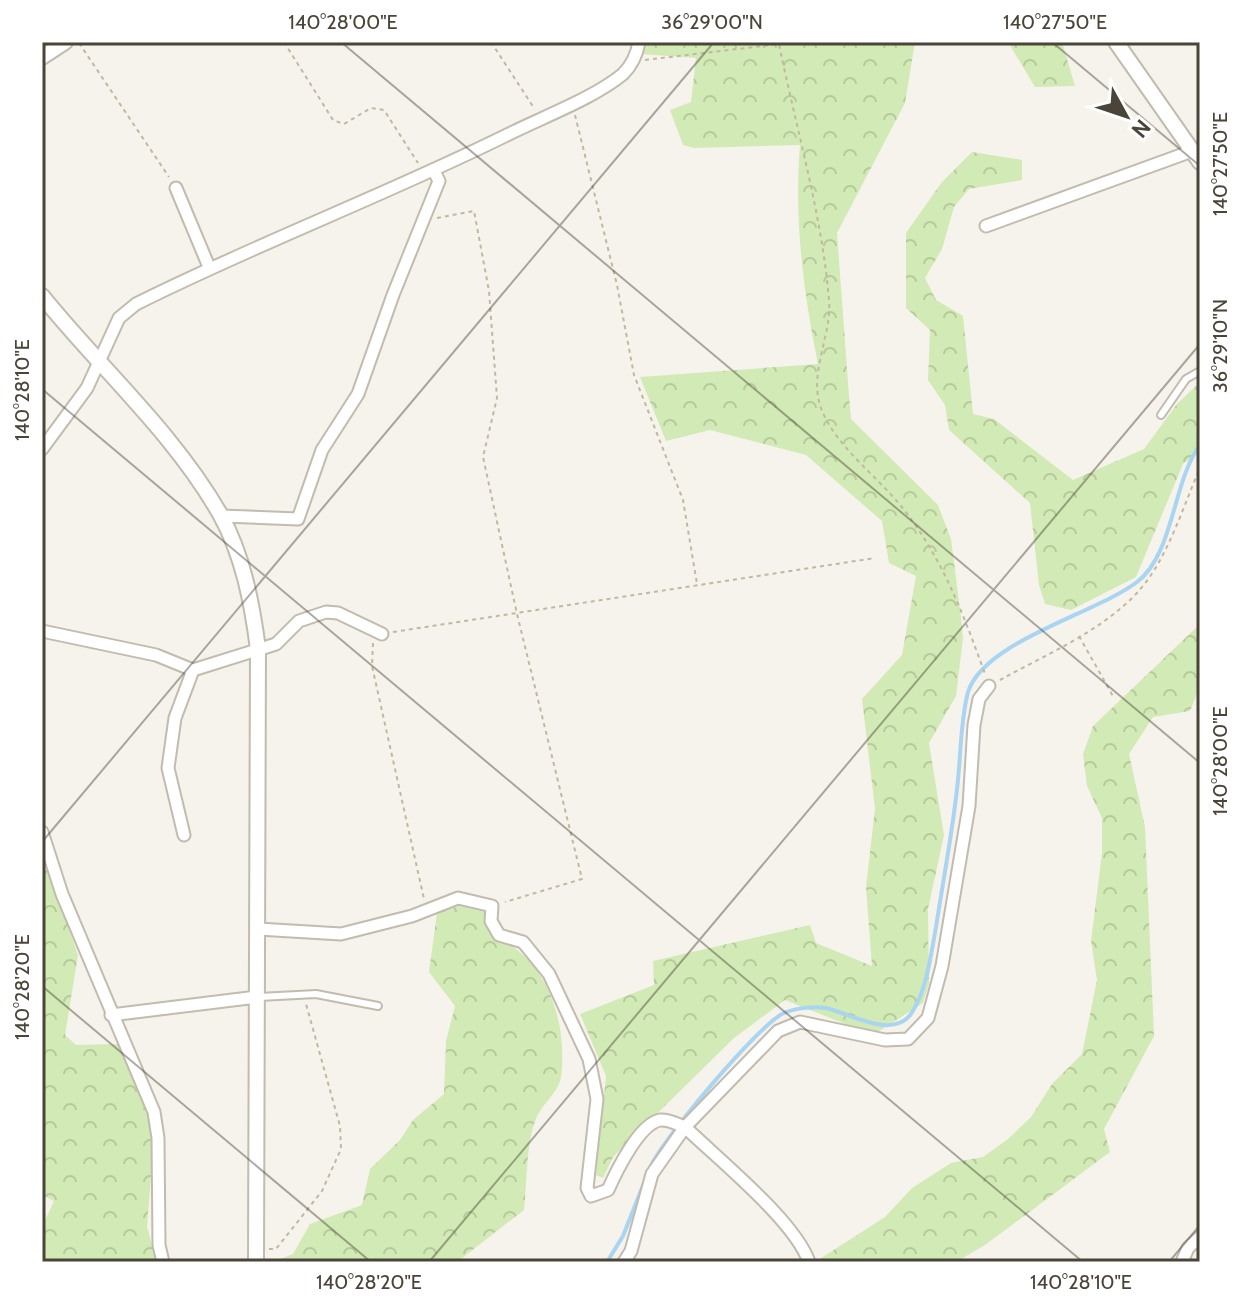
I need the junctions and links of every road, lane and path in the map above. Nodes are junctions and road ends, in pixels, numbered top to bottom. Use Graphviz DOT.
graph roads {
  1 [pos="65,42"];
  2 [pos="79,42"];
  3 [pos="284,42"];
  4 [pos="491,42"];
  5 [pos="639,42"];
  6 [pos="1116,42"];
  7 [pos="42,57"];
  8 [pos="633,62"];
  9 [pos="571,103"];
  10 [pos="541,118"];
  11 [pos="1196,156"];
  12 [pos="430,173"];
  13 [pos="176,188"];
  14 [pos="425,215"];
  15 [pos="986,226"];
  16 [pos="209,267"];
  17 [pos="42,296"];
  18 [pos="97,363"];
  19 [pos="1200,371"];
  20 [pos="1161,415"];
  21 [pos="42,449"];
  22 [pos="1200,468"];
  23 [pos="221,516"];
  24 [pos="875,558"];
  25 [pos="697,584"];
  26 [pos="517,614"];
  27 [pos="42,631"];
  28 [pos="378,632"];
  29 [pos="1079,635"];
  30 [pos="258,649"];
  31 [pos="193,670"];
  32 [pos="989,686"];
  33 [pos="1114,698"];
  34 [pos="42,832"];
  35 [pos="184,835"];
  36 [pos="46,857"];
  37 [pos="492,906"];
  38 [pos="426,908"];
  39 [pos="258,929"];
  40 [pos="300,995"];
  41 [pos="257,997"];
  42 [pos="378,1006"];
  43 [pos="111,1015"];
  44 [pos="685,1127"];
  45 [pos="1200,1237"];
  46 [pos="256,1256"];
  47 [pos="163,1262"];
  48 [pos="624,1262"];
  49 [pos="809,1262"];
  50 [pos="1182,1262"];
  1 -- 7 [label="street"];
  2 -- 13 [label="path"];
  3 -- 12 [label="path"];
  4 -- 10 [label="path"];
  5 -- 8 [label="street"];
  6 -- 11 [label="street"];
  8 -- 9 [label="street"];
  8 -- 32 [label="path"];
  9 -- 10 [label="street"];
  9 -- 25 [label="path"];
  10 -- 12 [label="street"];
  11 -- 15 [label="street"];
  12 -- 14 [label="street"];
  12 -- 16 [label="street"];
  13 -- 16 [label="street"];
  14 -- 23 [label="street"];
  14 -- 26 [label="path"];
  16 -- 18 [label="street"];
  17 -- 18 [label="street"];
  18 -- 21 [label="street"];
  18 -- 23 [label="street"];
  19 -- 20 [label="lane"];
  22 -- 29 [label="path"];
  23 -- 30 [label="street"];
  24 -- 25 [label="path"];
  25 -- 26 [label="path"];
  26 -- 28 [label="path"];
  26 -- 37 [label="path"];
  27 -- 31 [label="street"];
  28 -- 30 [label="street"];
  28 -- 38 [label="path"];
  29 -- 32 [label="path"];
  29 -- 33 [label="path"];
  30 -- 31 [label="street"];
  30 -- 39 [label="street"];
  31 -- 35 [label="street"];
  32 -- 44 [label="street"];
  34 -- 36 [label="street"];
  36 -- 43 [label="street"];
  37 -- 38 [label="street"];
  37 -- 44 [label="street"];
  38 -- 39 [label="street"];
  39 -- 41 [label="street"];
  40 -- 41 [label="lane"];
  40 -- 42 [label="lane"];
  40 -- 46 [label="path"];
  41 -- 43 [label="street"];
  41 -- 46 [label="street"];
  43 -- 47 [label="street"];
  44 -- 48 [label="street"];
  44 -- 49 [label="street"];
  45 -- 50 [label="street"];
}
